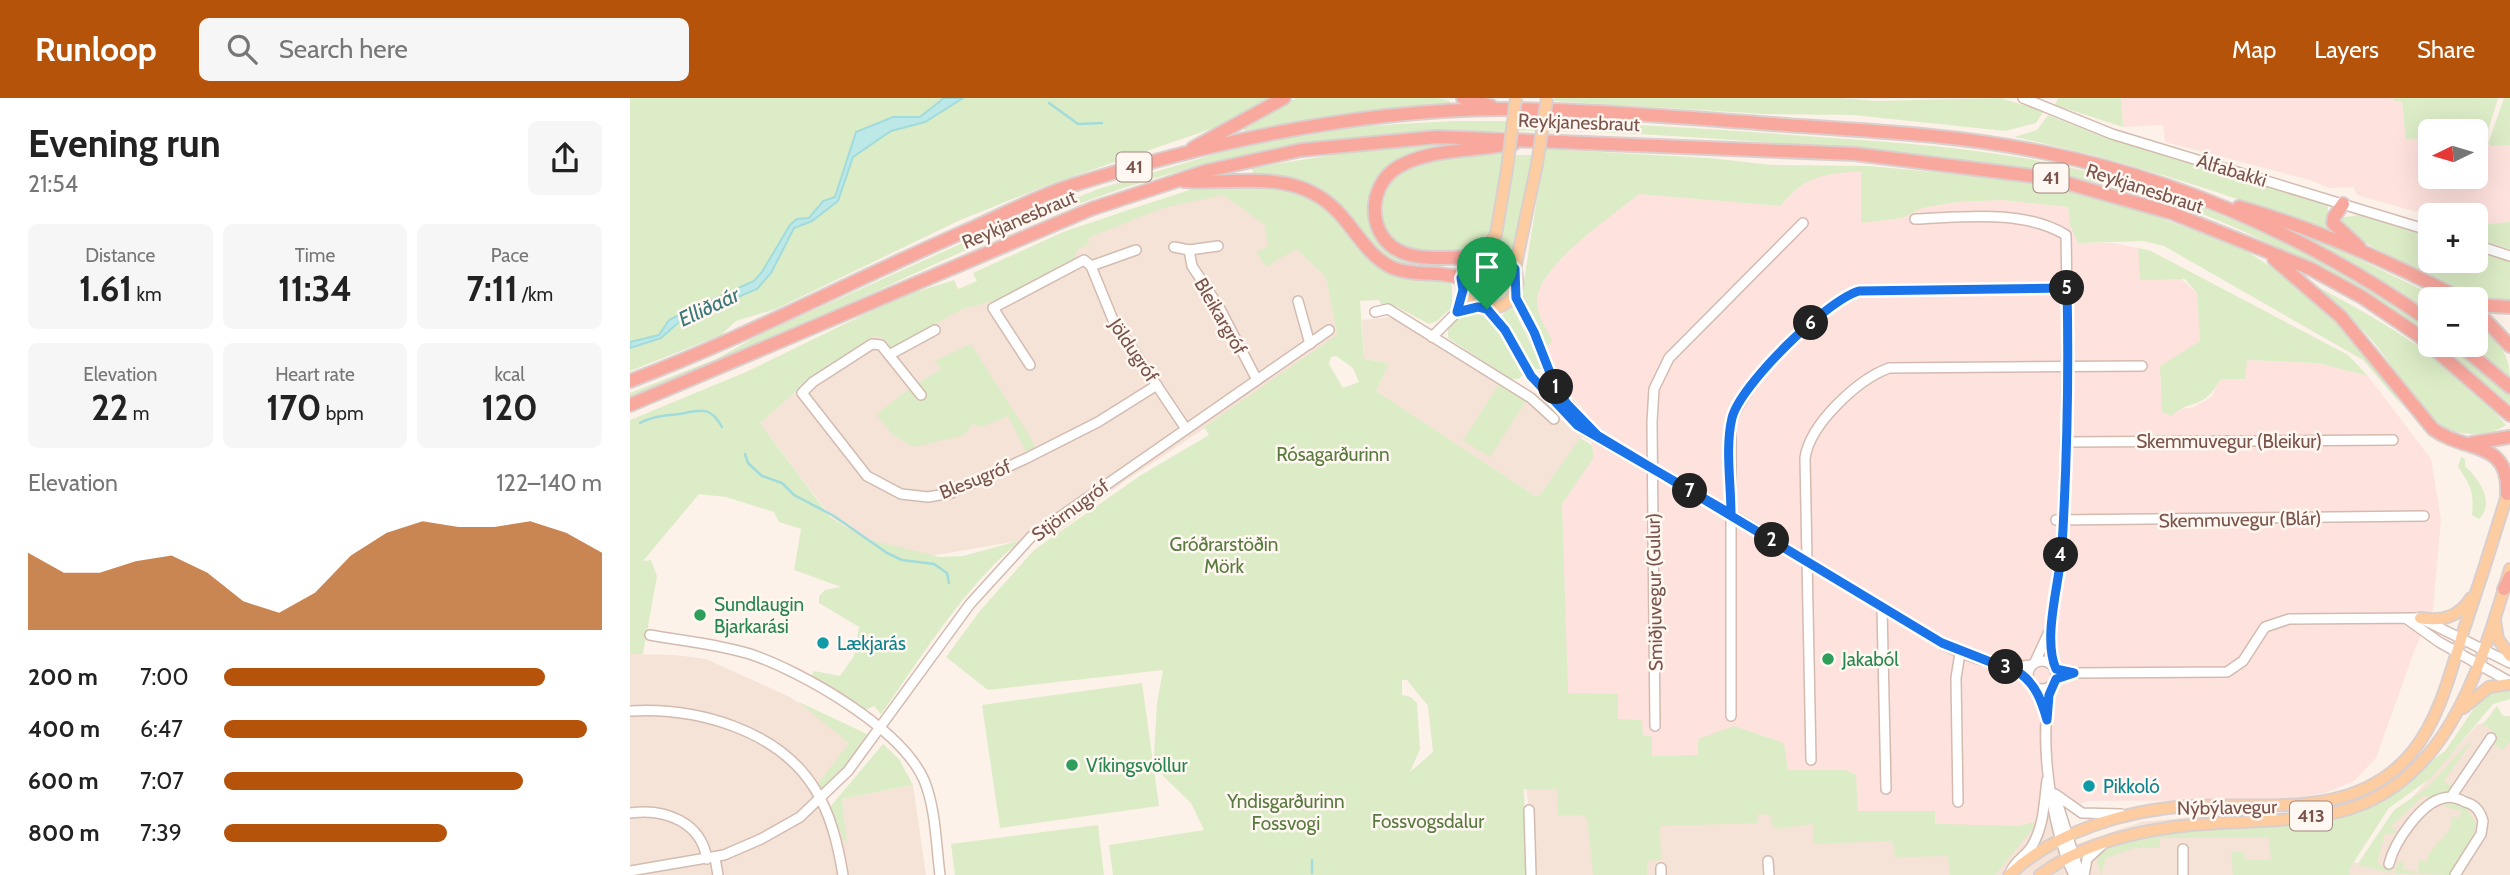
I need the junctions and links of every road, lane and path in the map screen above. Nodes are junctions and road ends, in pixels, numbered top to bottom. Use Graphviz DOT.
graph roads {
  1 [pos="1284,98"];
  2 [pos="1463,98"];
  3 [pos="1516,98"];
  4 [pos="1547,98"];
  5 [pos="2023,98"];
  6 [pos="2036,100"];
  7 [pos="1502,109"];
  8 [pos="1530,139"];
  9 [pos="1188,152"];
  10 [pos="1176,180"];
  11 [pos="2197,195"];
  12 [pos="2343,204"];
  13 [pos="1915,219"];
  14 [pos="1803,223"];
  15 [pos="2418,227"];
  16 [pos="1218,246"];
  17 [pos="1174,247"];
  18 [pos="2488,249"];
  19 [pos="1136,250"];
  20 [pos="1189,250"];
  21 [pos="2269,254"];
  22 [pos="1479,255"];
  23 [pos="2370,255"];
  24 [pos="2510,256"];
  25 [pos="1091,266"];
  26 [pos="1515,269"];
  27 [pos="1462,284"];
  28 [pos="2436,287"];
  29 [pos="2067,288"];
  30 [pos="1515,292"];
  31 [pos="1298,301"];
  32 [pos="2510,307"];
  33 [pos="1483,308"];
  34 [pos="2488,308"];
  35 [pos="1375,312"];
  36 [pos="1457,312"];
  37 [pos="2418,315"];
  38 [pos="2488,321"];
  39 [pos="935,330"];
  40 [pos="1329,330"];
  41 [pos="1432,337"];
  42 [pos="1310,344"];
  43 [pos="2510,346"];
  44 [pos="889,355"];
  45 [pos="2474,357"];
  46 [pos="1030,365"];
  47 [pos="2067,366"];
  48 [pos="2142,366"];
  49 [pos="1257,380"];
  50 [pos="630,381"];
  51 [pos="1157,385"];
  52 [pos="2510,387"];
  53 [pos="921,395"];
  54 [pos="630,405"];
  55 [pos="2510,415"];
  56 [pos="1554,419"];
  57 [pos="1186,429"];
  58 [pos="1597,435"];
  59 [pos="2507,438"];
  60 [pos="2393,440"];
  61 [pos="2065,442"];
  62 [pos="2461,442"];
  63 [pos="1652,469"];
  64 [pos="2509,489"];
  65 [pos="1731,514"];
  66 [pos="2424,516"];
  67 [pos="2059,520"];
  68 [pos="1806,562"];
  69 [pos="2510,569"];
  70 [pos="2507,583"];
  71 [pos="2478,586"];
  72 [pos="1882,608"];
  73 [pos="2495,614"];
  74 [pos="2405,618"];
  75 [pos="2420,618"];
  76 [pos="2053,623"];
  77 [pos="650,635"];
  78 [pos="2461,640"];
  79 [pos="2484,650"];
  80 [pos="2457,652"];
  81 [pos="1960,653"];
  82 [pos="2510,656"];
  83 [pos="2510,663"];
  84 [pos="2000,664"];
  85 [pos="2034,664"];
  86 [pos="2479,664"];
  87 [pos="2055,674"];
  88 [pos="2031,682"];
  89 [pos="2510,683"];
  90 [pos="630,710"];
  91 [pos="1731,716"];
  92 [pos="2457,716"];
  93 [pos="2047,720"];
  94 [pos="1656,726"];
  95 [pos="880,728"];
  96 [pos="2491,737"];
  97 [pos="1811,760"];
  98 [pos="2049,765"];
  99 [pos="2051,783"];
  100 [pos="1886,789"];
  101 [pos="2055,794"];
  102 [pos="2451,797"];
  103 [pos="820,799"];
  104 [pos="1958,802"];
  105 [pos="1529,810"];
  106 [pos="630,813"];
  107 [pos="2134,814"];
  108 [pos="2064,838"];
  109 [pos="2104,844"];
  110 [pos="2183,849"];
  111 [pos="2070,857"];
  112 [pos="711,859"];
  113 [pos="1768,861"];
  114 [pos="2389,864"];
  115 [pos="630,871"];
  116 [pos="2010,874"];
  117 [pos="718,875"];
  118 [pos="843,875"];
  119 [pos="940,875"];
  120 [pos="1531,875"];
  121 [pos="1769,875"];
  122 [pos="2040,875"];
  123 [pos="2074,875"];
  124 [pos="2082,875"];
  125 [pos="2183,875"];
  126 [pos="2455,875"];
  1 -- 9 [label="highway"];
  2 -- 7 [label="highway"];
  3 -- 22 [label="main road, bridge"];
  4 -- 26 [label="main road, bridge"];
  5 -- 6 [label="street, Álfabakki"];
  6 -- 12 [label="street, Álfabakki"];
  7 -- 9 [label="highway, Reykjanesbraut / 41"];
  7 -- 11 [label="highway, Reykjanesbraut / 41"];
  8 -- 10 [label="highway, Reykjanesbraut / 41"];
  8 -- 21 [label="highway, Reykjanesbraut / 41"];
  8 -- 22 [label="highway"];
  9 -- 50 [label="highway, Reykjanesbraut / 41"];
  10 -- 27 [label="highway"];
  10 -- 54 [label="highway, Reykjanesbraut / 41"];
  11 -- 23 [label="highway"];
  11 -- 37 [label="highway, Reykjanesbraut / 41"];
  12 -- 15 [label="street, Álfabakki"];
  12 -- 23 [label="highway"];
  13 -- 29 [label="street"];
  14 -- 63 [label="street, Smiðjuvegur (Gulur)"];
  16 -- 20 [label="street, Bleikargróf"];
  17 -- 20 [label="street, Bleikargróf"];
  18 -- 24 [label="street"];
  19 -- 25 [label="street"];
  20 -- 49 [label="street, Bleikargróf"];
  21 -- 55 [label="highway, Reykjanesbraut / 41"];
  21 -- 62 [label="highway"];
  22 -- 26 [label="main road"];
  22 -- 27 [label="main road"];
  23 -- 28 [label="highway"];
  25 -- 46 [label="street"];
  25 -- 51 [label="street, Jöldugróf"];
  26 -- 30 [label="main road"];
  27 -- 33 [label="main road"];
  27 -- 36 [label="street"];
  29 -- 47 [label="street"];
  29 -- 65 [label="street"];
  30 -- 33 [label="main road"];
  30 -- 58 [label="street"];
  31 -- 42 [label="street"];
  32 -- 34 [label="highway"];
  33 -- 36 [label="street"];
  33 -- 58 [label="street"];
  35 -- 41 [label="street"];
  36 -- 41 [label="street"];
  38 -- 43 [label="highway"];
  39 -- 44 [label="street"];
  40 -- 42 [label="street, Stjörnugróf"];
  41 -- 56 [label="street"];
  42 -- 49 [label="street, Stjörnugróf"];
  44 -- 51 [label="street, Blesugróf"];
  44 -- 53 [label="street"];
  45 -- 52 [label="highway"];
  47 -- 48 [label="street"];
  47 -- 61 [label="street"];
  47 -- 68 [label="street"];
  49 -- 57 [label="street, Stjörnugróf"];
  51 -- 57 [label="street, Jöldugróf"];
  57 -- 95 [label="street, Stjörnugróf"];
  58 -- 63 [label="street"];
  59 -- 62 [label="highway"];
  60 -- 61 [label="street, Skemmuvegur (Bleikur)"];
  61 -- 67 [label="street"];
  62 -- 64 [label="highway"];
  63 -- 65 [label="street"];
  63 -- 94 [label="street, Smiðjuvegur (Gulur)"];
  64 -- 71 [label="main road, Nýbýlavegur / 413"];
  65 -- 68 [label="street"];
  65 -- 91 [label="street"];
  66 -- 67 [label="street, Skemmuvegur (Blár)"];
  67 -- 76 [label="street"];
  68 -- 72 [label="street"];
  68 -- 97 [label="street"];
  69 -- 70 [label="main road, Nýbýlavegur / 413"];
  70 -- 73 [label="main road, Nýbýlavegur / 413"];
  71 -- 75 [label="main road"];
  71 -- 78 [label="main road, Nýbýlavegur / 413"];
  72 -- 81 [label="street"];
  72 -- 100 [label="street"];
  73 -- 79 [label="main road, Nýbýlavegur / 413"];
  73 -- 82 [label="main road"];
  74 -- 75 [label="street"];
  74 -- 80 [label="street"];
  74 -- 87 [label="street"];
  75 -- 78 [label="street"];
  76 -- 85 [label="street"];
  76 -- 87 [label="street"];
  77 -- 95 [label="street"];
  78 -- 79 [label="street"];
  78 -- 80 [label="main road, Nýbýlavegur / 413"];
  79 -- 83 [label="street"];
  79 -- 86 [label="main road, Nýbýlavegur / 413"];
  80 -- 86 [label="street"];
  80 -- 107 [label="main road, Nýbýlavegur / 413"];
  81 -- 84 [label="street"];
  81 -- 104 [label="street"];
  84 -- 85 [label="street"];
  84 -- 88 [label="street"];
  85 -- 87 [label="street"];
  85 -- 88 [label="street"];
  86 -- 89 [label="street"];
  86 -- 92 [label="main road, Nýbýlavegur / 413"];
  87 -- 88 [label="street"];
  87 -- 93 [label="street"];
  88 -- 93 [label="street"];
  89 -- 92 [label="main road"];
  90 -- 103 [label="street"];
  92 -- 109 [label="main road, Nýbýlavegur / 413"];
  93 -- 98 [label="street"];
  95 -- 103 [label="street, Stjörnugróf"];
  95 -- 119 [label="street"];
  96 -- 102 [label="street"];
  98 -- 99 [label="street"];
  98 -- 116 [label="street"];
  99 -- 101 [label="street"];
  99 -- 108 [label="street"];
  101 -- 107 [label="street"];
  101 -- 108 [label="street"];
  102 -- 114 [label="street"];
  102 -- 126 [label="street"];
  103 -- 112 [label="street, Stjörnugróf"];
  103 -- 118 [label="street"];
  105 -- 120 [label="street"];
  106 -- 112 [label="street"];
  107 -- 108 [label="main road, Nýbýlavegur / 413"];
  108 -- 111 [label="street"];
  108 -- 116 [label="main road, Nýbýlavegur / 413"];
  109 -- 111 [label="main road, Nýbýlavegur / 413"];
  109 -- 124 [label="street"];
  110 -- 125 [label="street"];
  111 -- 122 [label="main road, Nýbýlavegur / 413"];
  111 -- 123 [label="street"];
  111 -- 124 [label="street"];
  112 -- 115 [label="street, Stjörnugróf"];
  112 -- 117 [label="street"];
  113 -- 121 [label="street"];
}
